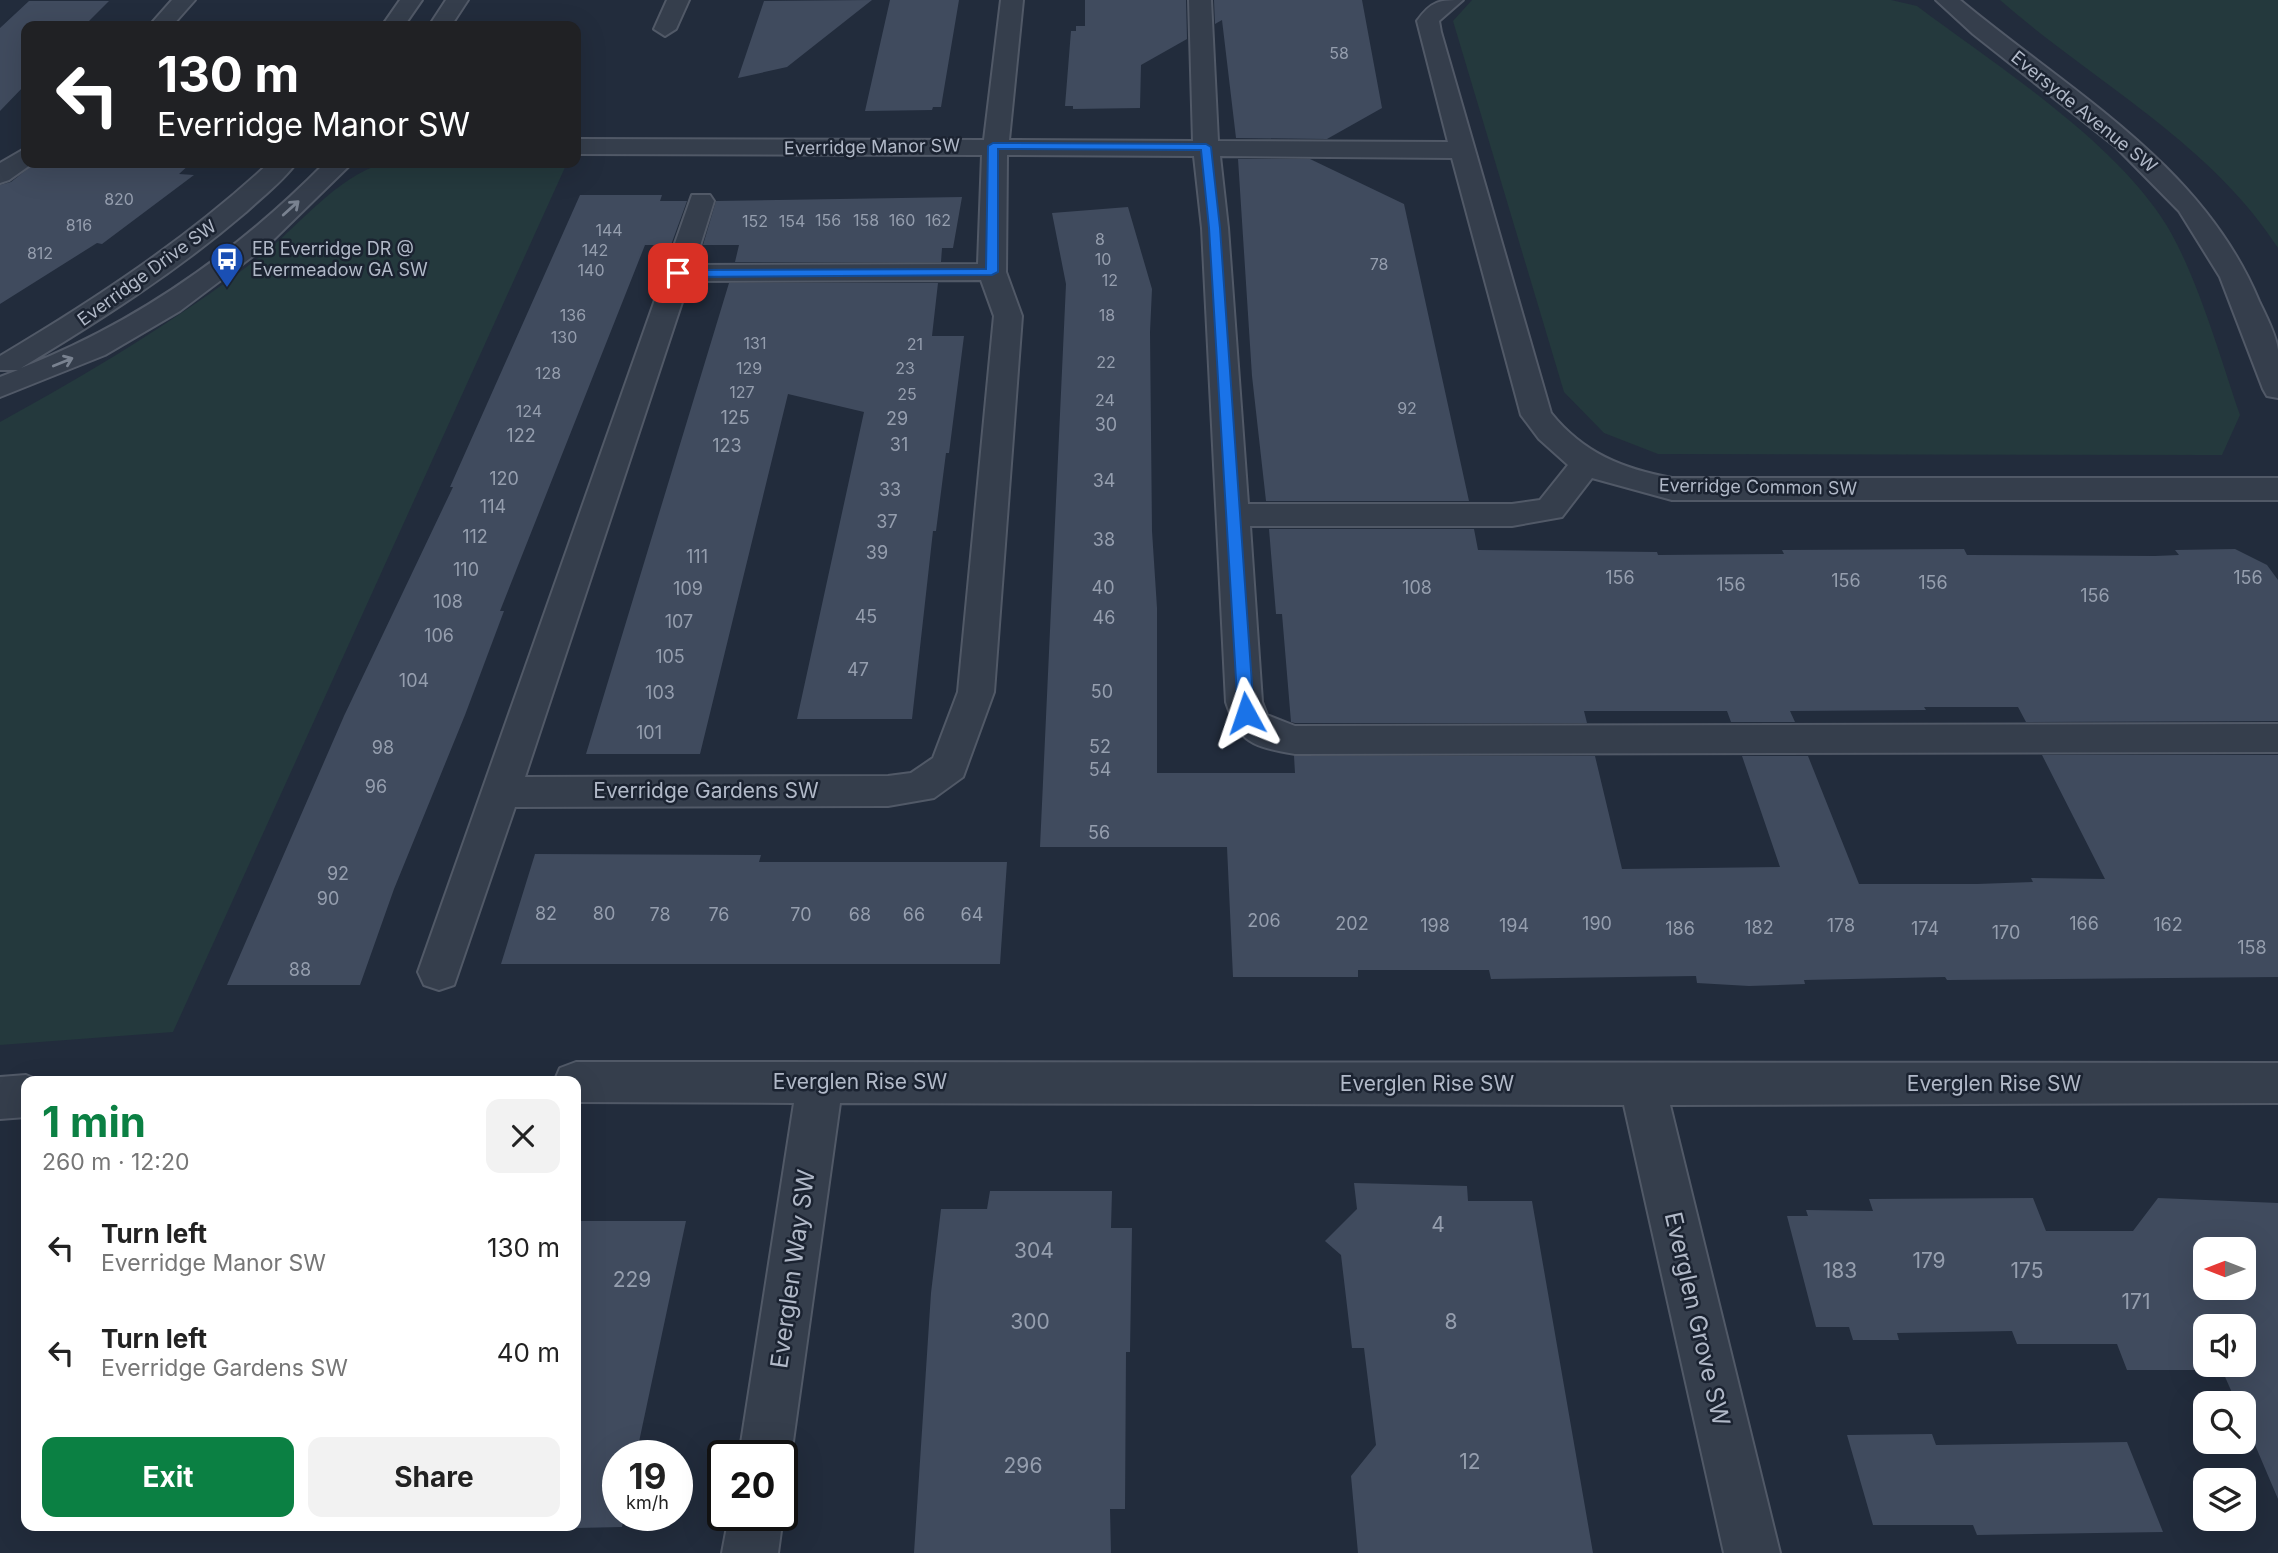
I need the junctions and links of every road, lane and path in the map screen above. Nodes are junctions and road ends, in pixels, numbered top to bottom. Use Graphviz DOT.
graph roads {
  1 [pos="184,0"];
  2 [pos="411,0"];
  3 [pos="457,0"];
  4 [pos="678,0"];
  5 [pos="1012,0"];
  6 [pos="1200,0"];
  7 [pos="1452,0"];
  8 [pos="1947,0"];
  9 [pos="165,21"];
  10 [pos="396,21"];
  11 [pos="443,21"];
  12 [pos="665,29"];
  13 [pos="581,146"];
  14 [pos="993,146"];
  15 [pos="1206,147"];
  16 [pos="1461,150"];
  17 [pos="21,160"];
  18 [pos="277,168"];
  19 [pos="334,168"];
  20 [pos="0,175"];
  21 [pos="701,201"];
  22 [pos="992,272"];
  23 [pos="678,273"];
  24 [pos="2,380"];
  25 [pos="2278,389"];
  26 [pos="1587,463"];
  27 [pos="2278,489"];
  28 [pos="1232,515"];
  29 [pos="2278,738"];
  30 [pos="501,792"];
  31 [pos="439,972"];
  32 [pos="581,1082"];
  33 [pos="820,1082"];
  34 [pos="2278,1083"];
  35 [pos="1642,1085"];
  36 [pos="21,1096"];
  37 [pos="0,1098"];
  38 [pos="767,1440"];
  39 [pos="754,1531"];
  40 [pos="750,1553"];
  41 [pos="1752,1553"];
  1 -- 9 [label="street"];
  2 -- 10 [label="street"];
  3 -- 11 [label="street"];
  4 -- 12 [label="street"];
  5 -- 14 [label="street, Everridge Gardens SW"];
  6 -- 15 [label="street"];
  7 -- 16 [label="street, Everridge Common SW"];
  8 -- 25 [label="street, Eversyde Avenue SW"];
  13 -- 14 [label="street, Everridge Manor SW"];
  14 -- 15 [label="street, Everridge Manor SW"];
  14 -- 22 [label="street, Everridge Gardens SW"];
  15 -- 16 [label="street, Everridge Manor SW"];
  15 -- 28 [label="street"];
  16 -- 26 [label="street, Everridge Common SW"];
  17 -- 20 [label="street"];
  18 -- 24 [label="street, Everridge Drive SW"];
  24 -- 19 [label="street, Everridge Drive SW, one-way"];
  21 -- 23 [label="street"];
  22 -- 23 [label="street"];
  22 -- 30 [label="street, Everridge Gardens SW"];
  23 -- 30 [label="street"];
  26 -- 27 [label="street, Everridge Common SW"];
  26 -- 28 [label="street"];
  28 -- 29 [label="street"];
  30 -- 31 [label="street"];
  32 -- 33 [label="street, Everglen Rise SW"];
  33 -- 35 [label="street, Everglen Rise SW"];
  33 -- 38 [label="street, Everglen Way SW"];
  34 -- 35 [label="street, Everglen Rise SW"];
  35 -- 41 [label="street, Everglen Grove SW"];
  36 -- 37 [label="street"];
  39 -- 40 [label="street"];
}
